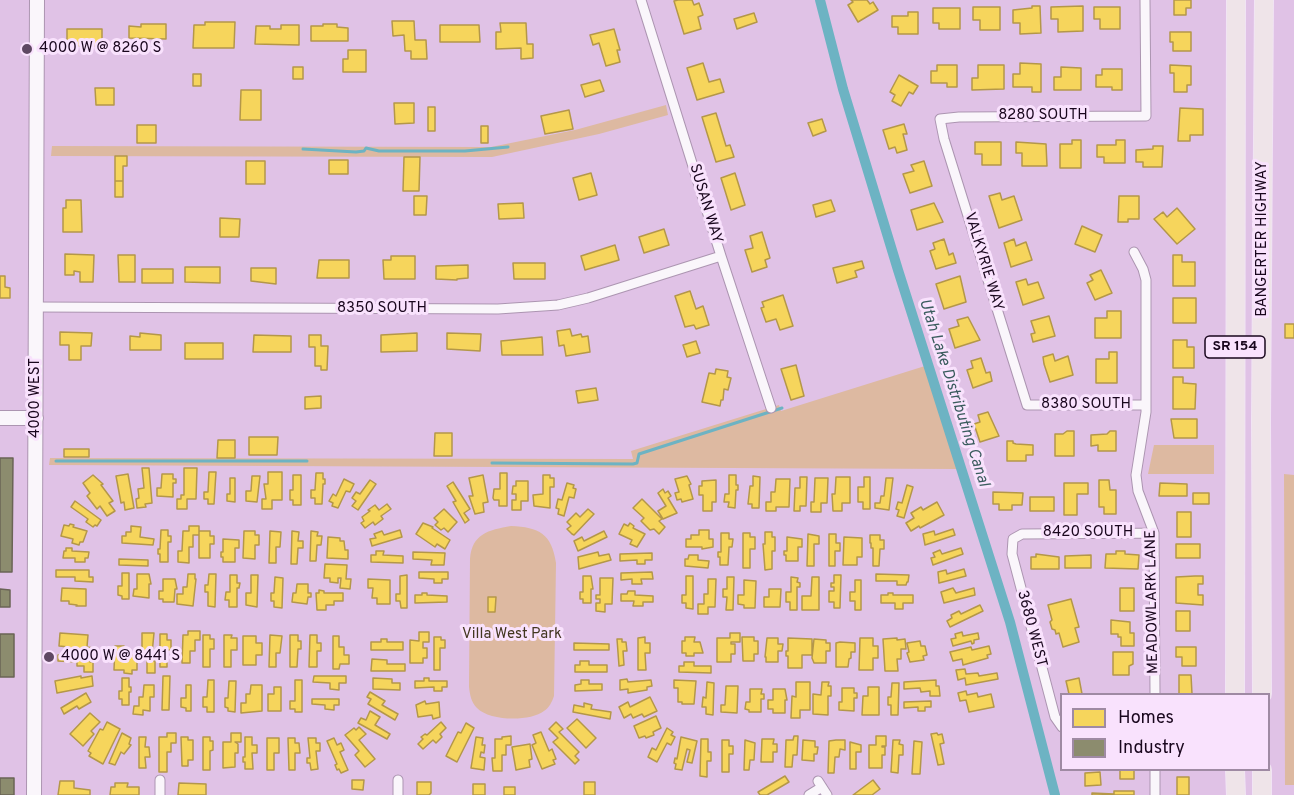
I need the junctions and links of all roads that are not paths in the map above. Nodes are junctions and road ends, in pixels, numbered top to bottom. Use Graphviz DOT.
graph roads {
  1 [pos="37,0"];
  2 [pos="641,0"];
  3 [pos="1145,0"];
  4 [pos="1236,0"];
  5 [pos="1264,0"];
  6 [pos="940,119"];
  7 [pos="1134,252"];
  8 [pos="721,256"];
  9 [pos="36,307"];
  10 [pos="1027,405"];
  11 [pos="1146,405"];
  12 [pos="771,408"];
  13 [pos="0,418"];
  14 [pos="36,418"];
  15 [pos="1154,533"];
  16 [pos="1022,534"];
  17 [pos="1155,693"];
  18 [pos="1235,693"];
  19 [pos="1262,693"];
  20 [pos="1060,725"];
  21 [pos="1155,771"];
  22 [pos="1236,771"];
  23 [pos="1262,771"];
  24 [pos="160,780"];
  25 [pos="398,780"];
  26 [pos="822,788"];
  27 [pos="34,795"];
  28 [pos="160,795"];
  29 [pos="398,795"];
  30 [pos="809,795"];
  31 [pos="1155,795"];
  32 [pos="1236,795"];
  33 [pos="1263,795"];
  1 -- 9 [label="main road, 4000 WEST"];
  2 -- 8 [label="street, SUSAN WAY"];
  3 -- 6 [label="street, 8280 SOUTH"];
  4 -- 18 [label="highway, BANGERTER HIGHWAY / SR 154"];
  5 -- 19 [label="highway, BANGERTER HIGHWAY / SR 154"];
  6 -- 10 [label="street, VALKYRIE WAY"];
  7 -- 11 [label="street, MEADOWLARK LANE"];
  8 -- 9 [label="street, 8350 SOUTH"];
  8 -- 12 [label="street, SUSAN WAY"];
  9 -- 14 [label="main road, 4000 WEST"];
  10 -- 11 [label="street, 8380 SOUTH"];
  11 -- 15 [label="street, MEADOWLARK LANE"];
  13 -- 14 [label="main road"];
  14 -- 27 [label="main road, 4000 WEST"];
  15 -- 16 [label="street, 8420 SOUTH"];
  15 -- 17 [label="street, MEADOWLARK LANE"];
  16 -- 20 [label="street, 3680 WEST"];
  21 -- 31 [label="street"];
  22 -- 32 [label="highway"];
  23 -- 33 [label="highway"];
  24 -- 28 [label="street"];
  25 -- 29 [label="street"];
  26 -- 30 [label="street"];
}
